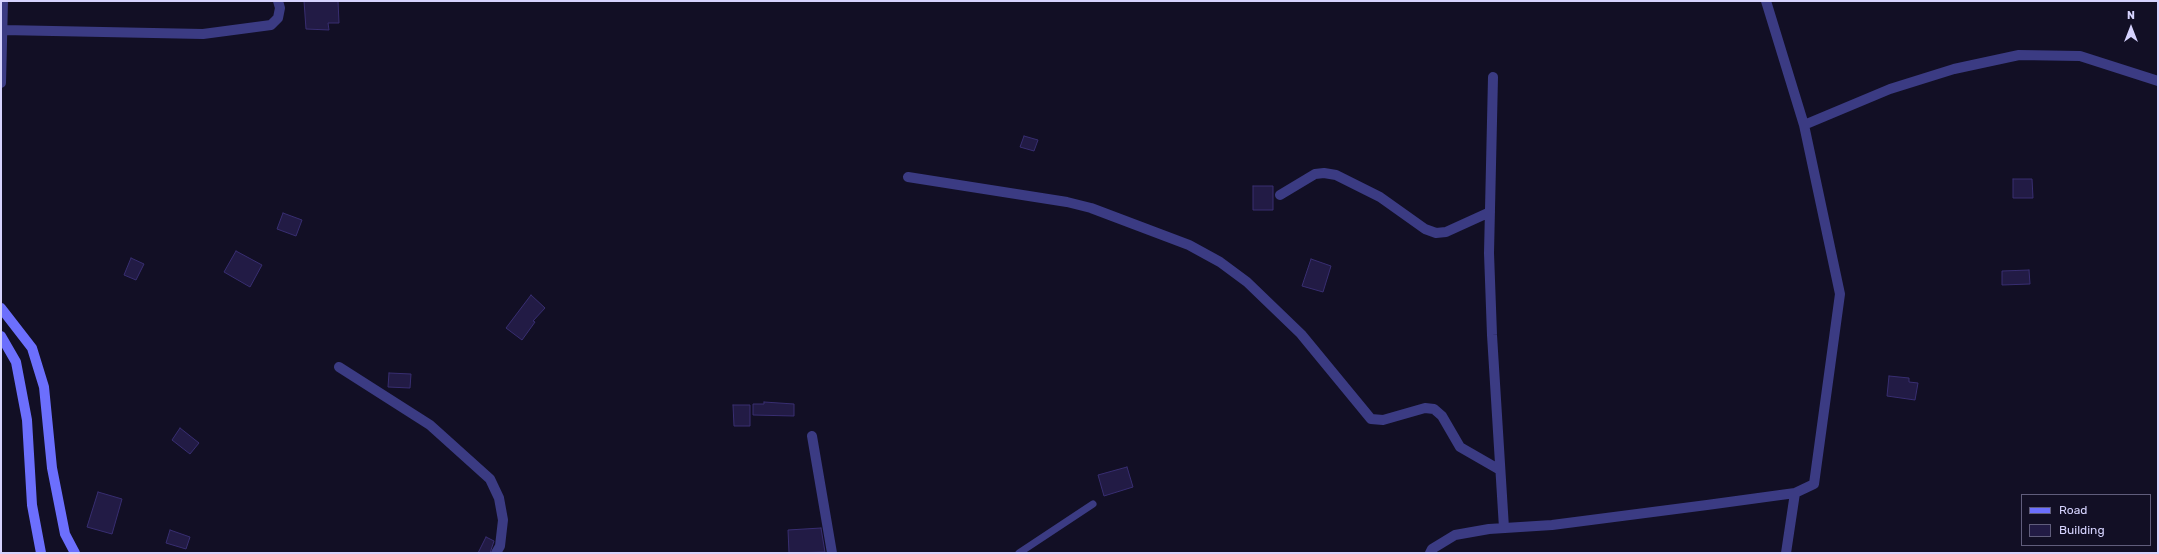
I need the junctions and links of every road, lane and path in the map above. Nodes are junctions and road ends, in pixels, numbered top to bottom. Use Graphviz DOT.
graph roads {
  1 [pos="3,1"];
  2 [pos="278,1"];
  3 [pos="1766,1"];
  4 [pos="3,30"];
  5 [pos="1493,77"];
  6 [pos="2158,80"];
  7 [pos="1,83"];
  8 [pos="1804,125"];
  9 [pos="908,177"];
  10 [pos="1280,195"];
  11 [pos="1490,212"];
  12 [pos="1,308"];
  13 [pos="1,336"];
  14 [pos="339,366"];
  15 [pos="812,436"];
  16 [pos="1500,470"];
  17 [pos="1795,493"];
  18 [pos="1092,504"];
  19 [pos="1504,528"];
  20 [pos="41,553"];
  21 [pos="75,553"];
  22 [pos="496,553"];
  23 [pos="832,553"];
  24 [pos="1018,553"];
  25 [pos="1430,553"];
  26 [pos="1786,553"];
  1 -- 4 [label="street"];
  2 -- 4 [label="street"];
  3 -- 8 [label="street"];
  4 -- 7 [label="street"];
  5 -- 11 [label="street"];
  6 -- 8 [label="street"];
  8 -- 17 [label="street"];
  9 -- 16 [label="street"];
  10 -- 11 [label="street"];
  11 -- 16 [label="street"];
  12 -- 21 [label="main road"];
  13 -- 20 [label="main road"];
  14 -- 22 [label="street"];
  15 -- 23 [label="street"];
  16 -- 19 [label="street"];
  17 -- 19 [label="street"];
  17 -- 26 [label="street"];
  18 -- 24 [label="lane"];
  19 -- 25 [label="street"];
}
